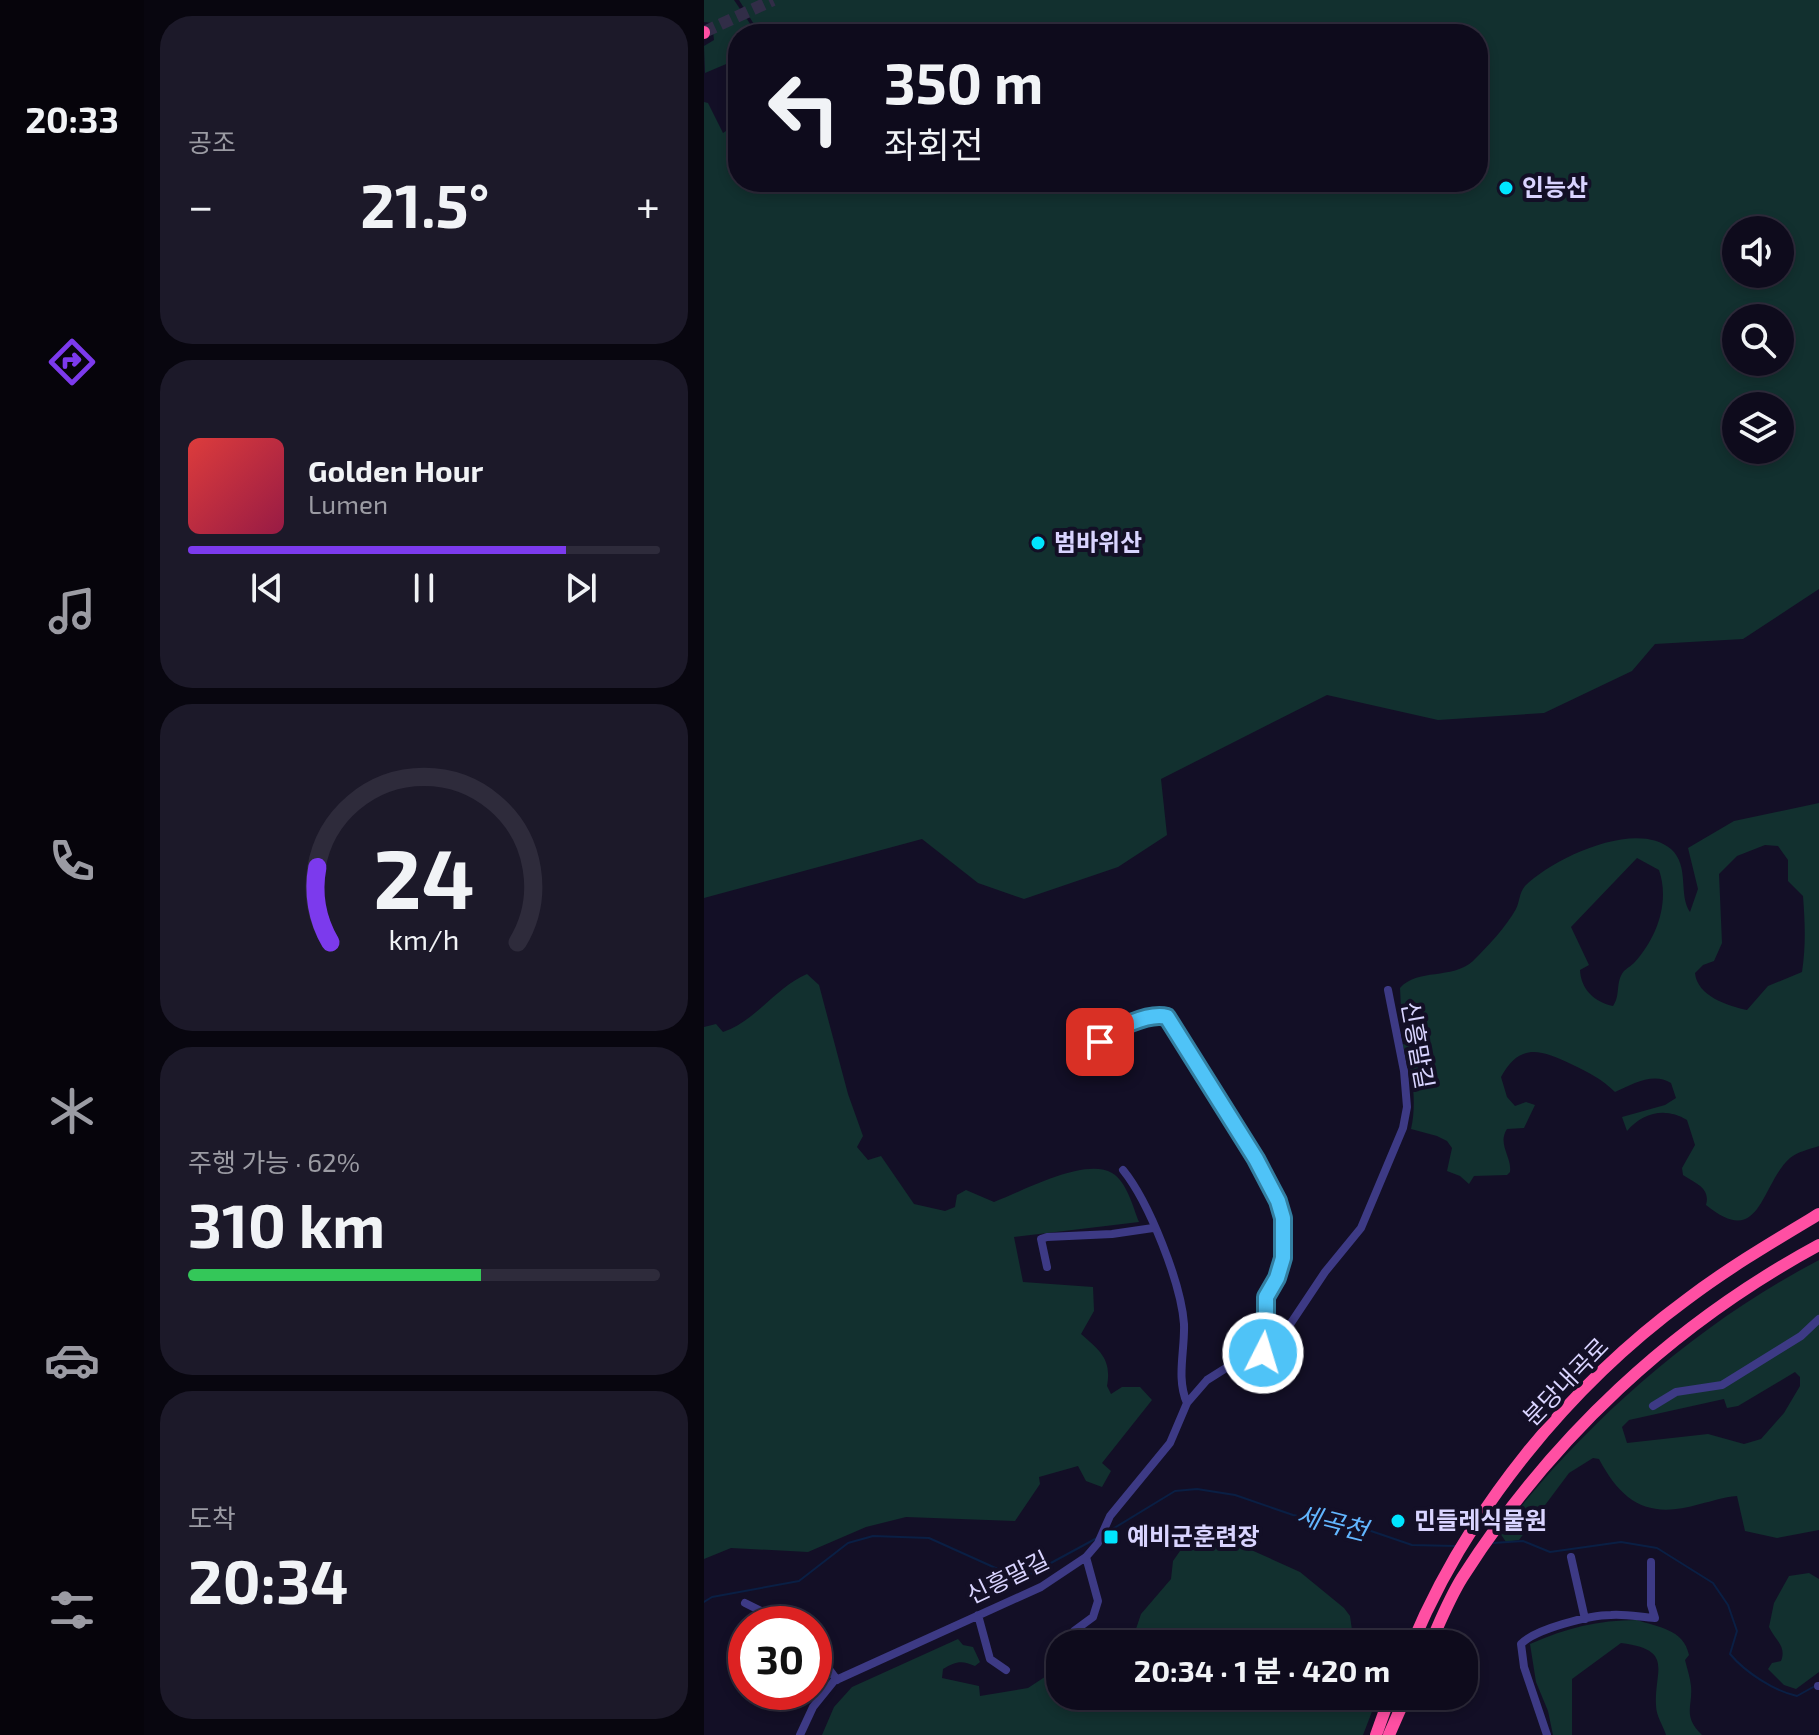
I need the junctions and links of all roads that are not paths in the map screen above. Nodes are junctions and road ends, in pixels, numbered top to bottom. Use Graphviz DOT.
graph roads {
  1 [pos="1388,990"];
  2 [pos="1082,1057"];
  3 [pos="1123,1170"];
  4 [pos="1819,1214"];
  5 [pos="1153,1228"];
  6 [pos="1819,1245"];
  7 [pos="1047,1267"];
  8 [pos="1819,1319"];
  9 [pos="1263,1353"];
  10 [pos="1187,1403"];
  11 [pos="1653,1406"];
  12 [pos="1086,1557"];
  13 [pos="1571,1557"];
  14 [pos="1651,1562"];
  15 [pos="745,1603"];
  16 [pos="751,1606"];
  17 [pos="978,1615"];
  18 [pos="1585,1619"];
  19 [pos="1075,1630"];
  20 [pos="1418,1630"];
  21 [pos="1437,1630"];
  22 [pos="1006,1670"];
  23 [pos="832,1673"];
  24 [pos="837,1680"];
  25 [pos="1385,1710"];
  26 [pos="1400,1710"];
  27 [pos="800,1735"];
  28 [pos="1376,1735"];
  29 [pos="1390,1735"];
  30 [pos="1547,1735"];
  1 -- 9 [label="street, 신흥말길"];
  2 -- 9 [label="street"];
  3 -- 5 [label="street"];
  4 -- 20 [label="highway, 분당내곡로"];
  5 -- 7 [label="street"];
  5 -- 10 [label="street"];
  6 -- 21 [label="highway, 분당내곡로"];
  8 -- 11 [label="street"];
  9 -- 10 [label="street, 신흥말길"];
  10 -- 12 [label="street, 신흥말길"];
  12 -- 17 [label="street, 신흥말길"];
  12 -- 19 [label="street"];
  13 -- 18 [label="street"];
  14 -- 18 [label="street"];
  15 -- 16 [label="street"];
  17 -- 22 [label="street"];
  17 -- 24 [label="street, 신흥말길"];
  18 -- 30 [label="street"];
  23 -- 24 [label="street"];
  24 -- 27 [label="street, 신흥말길"];
  25 -- 28 [label="highway"];
  26 -- 29 [label="highway"];
}
